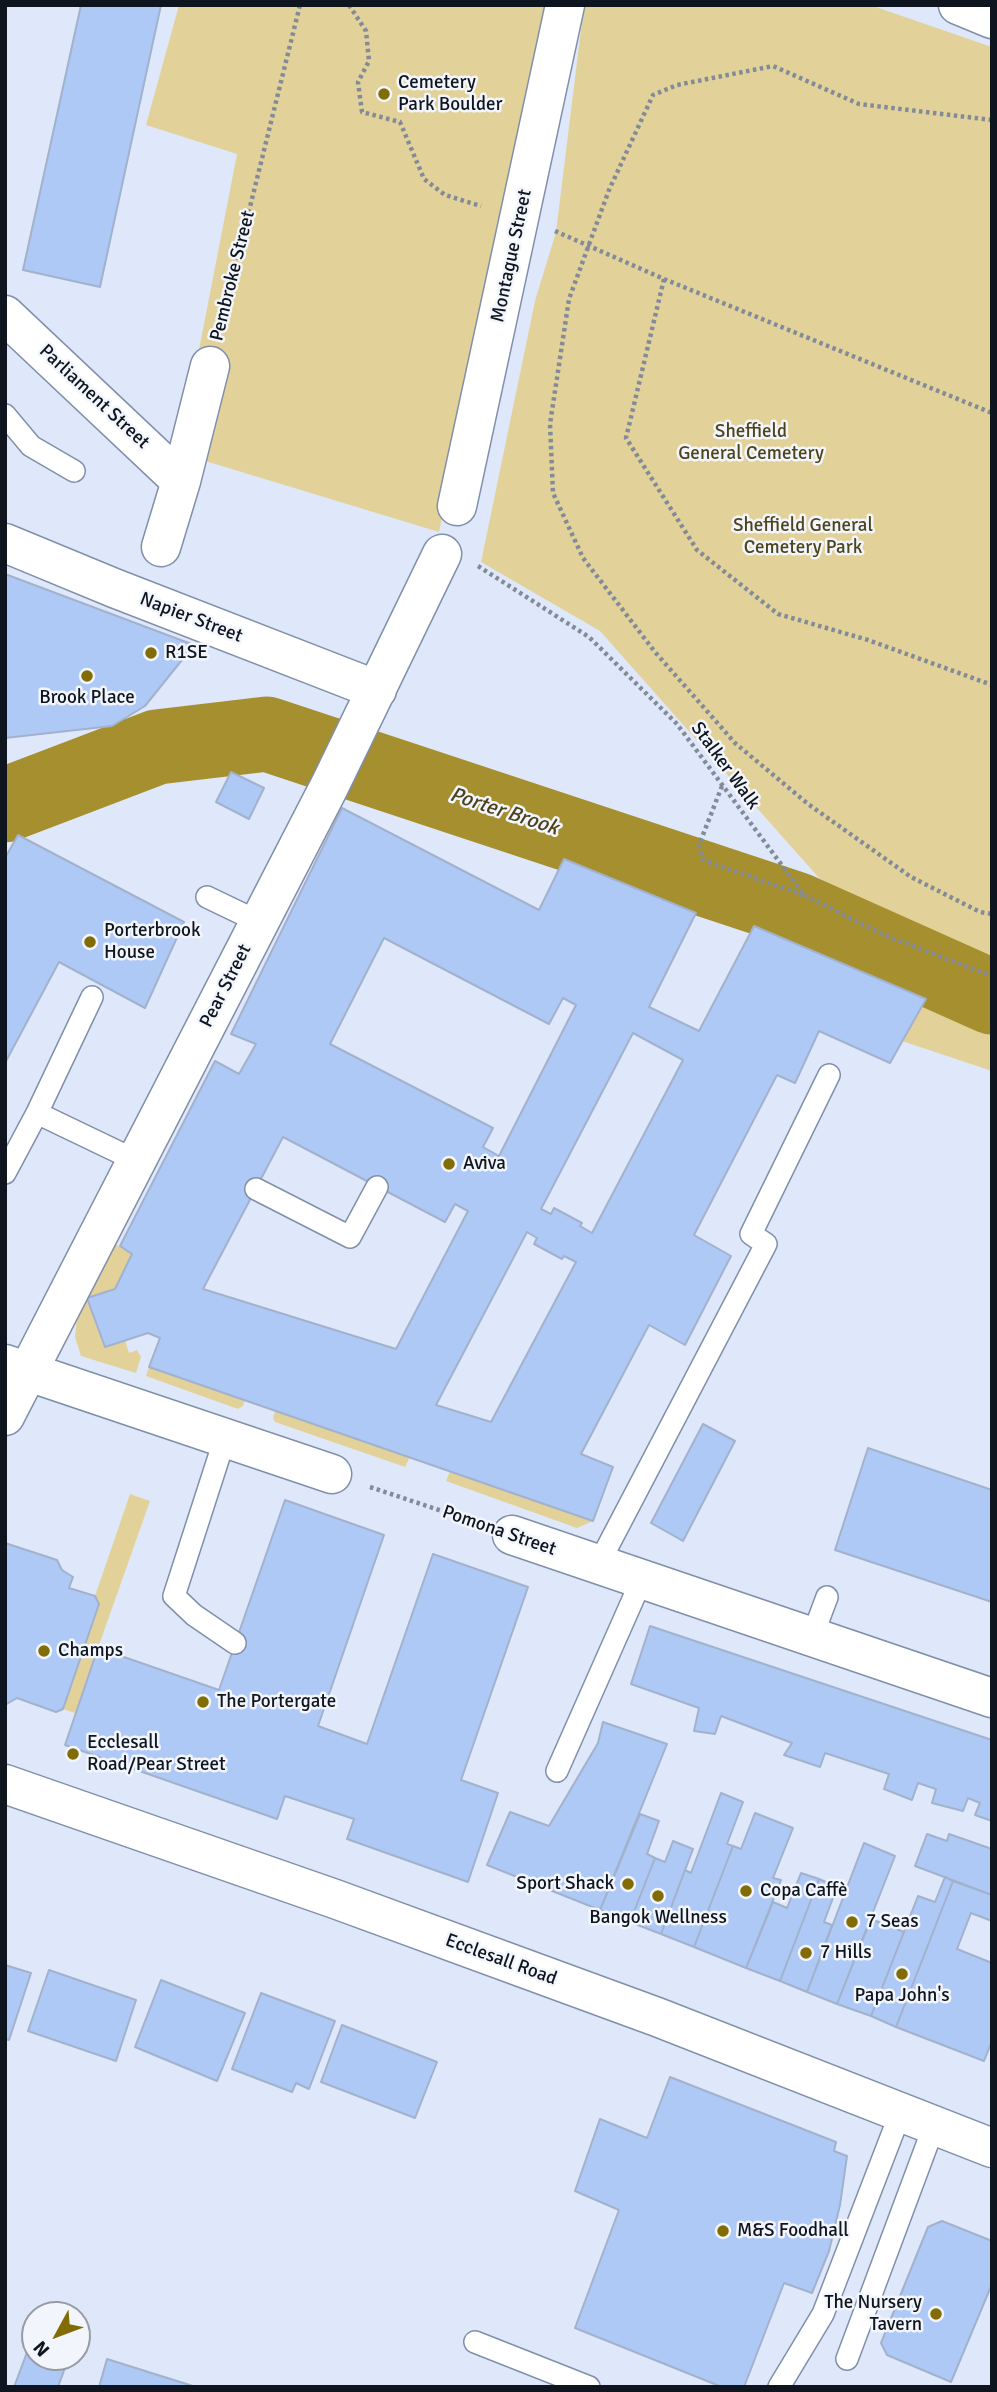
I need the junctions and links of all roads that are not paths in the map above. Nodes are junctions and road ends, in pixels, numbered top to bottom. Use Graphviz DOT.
graph roads {
  1 [pos="565,5"];
  2 [pos="958,5"];
  3 [pos="992,19"];
  4 [pos="5,314"];
  5 [pos="210,366"];
  6 [pos="5,415"];
  7 [pos="74,471"];
  8 [pos="181,481"];
  9 [pos="457,506"];
  10 [pos="5,543"];
  11 [pos="161,547"];
  12 [pos="442,554"];
  13 [pos="377,690"];
  14 [pos="207,897"];
  15 [pos="259,922"];
  16 [pos="92,997"];
  17 [pos="829,1075"];
  18 [pos="37,1112"];
  19 [pos="153,1147"];
  20 [pos="5,1173"];
  21 [pos="377,1187"];
  22 [pos="256,1189"];
  23 [pos="17,1368"];
  24 [pos="5,1416"];
  25 [pos="225,1438"];
  26 [pos="332,1474"];
  27 [pos="512,1535"];
  28 [pos="598,1565"];
  29 [pos="642,1579"];
  30 [pos="827,1597"];
  31 [pos="812,1637"];
  32 [pos="235,1643"];
  33 [pos="992,1698"];
  34 [pos="557,1771"];
  35 [pos="5,1784"];
  36 [pos="917,2120"];
  37 [pos="992,2148"];
  38 [pos="475,2342"];
  39 [pos="847,2359"];
  40 [pos="589,2387"];
  41 [pos="779,2387"];
  1 -- 9 [label="street, Montague Street"];
  2 -- 3 [label="street"];
  4 -- 8 [label="street, Parliament Street"];
  5 -- 8 [label="street, Pembroke Street"];
  6 -- 7 [label="lane"];
  8 -- 11 [label="street, Pembroke Street"];
  10 -- 13 [label="street, Napier Street"];
  12 -- 13 [label="street, Pear Street"];
  13 -- 15 [label="street, Pear Street"];
  14 -- 15 [label="lane"];
  15 -- 19 [label="street, Pear Street"];
  16 -- 18 [label="lane"];
  17 -- 28 [label="lane"];
  18 -- 19 [label="lane"];
  18 -- 20 [label="lane"];
  19 -- 23 [label="street, Pear Street"];
  21 -- 22 [label="lane"];
  23 -- 24 [label="street, Pear Street"];
  23 -- 25 [label="street"];
  25 -- 26 [label="street"];
  25 -- 32 [label="lane"];
  27 -- 28 [label="street, Pomona Street"];
  28 -- 29 [label="street, Pomona Street"];
  29 -- 31 [label="street, Pomona Street"];
  29 -- 34 [label="lane"];
  30 -- 31 [label="lane"];
  31 -- 33 [label="street, Pomona Street"];
  35 -- 36 [label="street, Ecclesall Road"];
  36 -- 37 [label="street, Ecclesall Road"];
  36 -- 39 [label="lane"];
  36 -- 41 [label="lane"];
  38 -- 40 [label="lane"];
}
